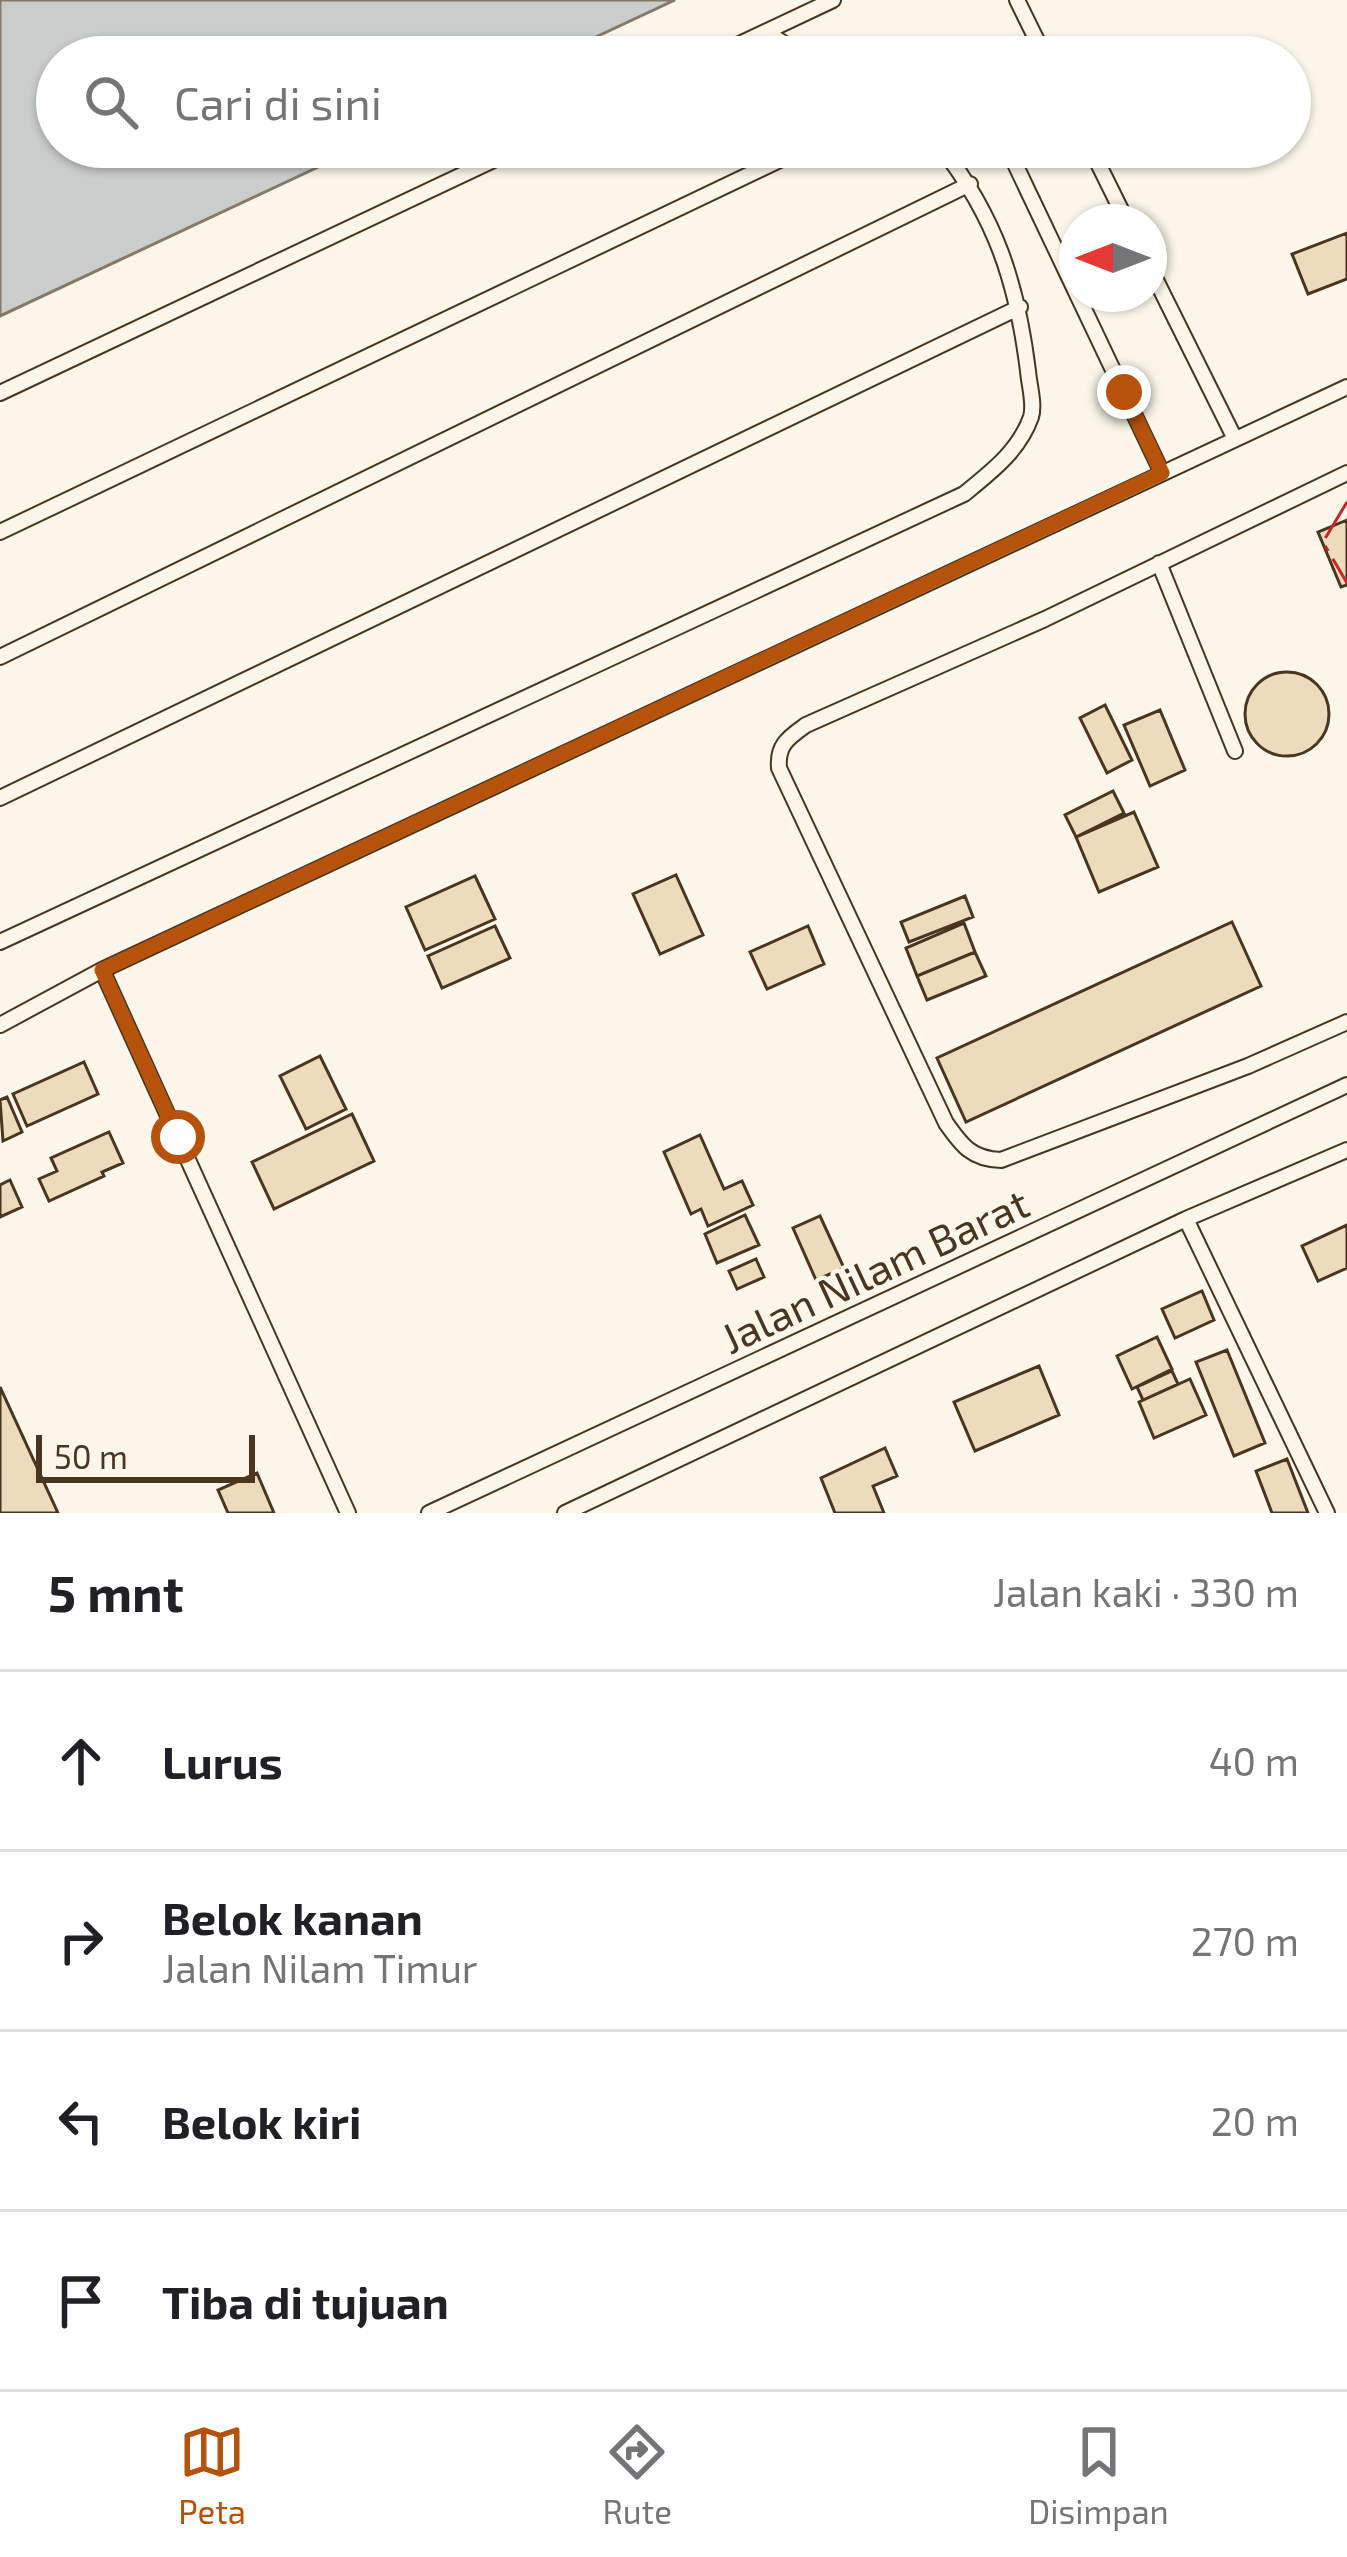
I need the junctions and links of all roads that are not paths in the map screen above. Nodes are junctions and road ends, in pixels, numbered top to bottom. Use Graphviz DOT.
graph roads {
  1 [pos="833,0"];
  2 [pos="1017,0"];
  3 [pos="766,32"];
  4 [pos="757,36"];
  5 [pos="772,36"];
  6 [pos="1035,36"];
  7 [pos="477,168"];
  8 [pos="763,168"];
  9 [pos="957,168"];
  10 [pos="1017,168"];
  11 [pos="1100,168"];
  12 [pos="970,184"];
  13 [pos="1118,204"];
  14 [pos="1167,302"];
  15 [pos="1020,308"];
  16 [pos="1347,387"];
  17 [pos="0,393"];
  18 [pos="1235,439"];
  19 [pos="1162,473"];
  20 [pos="1347,473"];
  21 [pos="0,532"];
  22 [pos="1160,563"];
  23 [pos="0,657"];
  24 [pos="1235,751"];
  25 [pos="0,798"];
  26 [pos="0,942"];
  27 [pos="102,970"];
  28 [pos="1347,1022"];
  29 [pos="0,1024"];
  30 [pos="1347,1085"];
  31 [pos="1347,1150"];
  32 [pos="1186,1219"];
  33 [pos="348,1513"];
  34 [pos="429,1513"];
  35 [pos="565,1513"];
  36 [pos="1327,1513"];
  1 -- 3 [label="lane"];
  2 -- 6 [label="lane"];
  3 -- 4 [label="lane"];
  3 -- 5 [label="lane"];
  7 -- 17 [label="lane"];
  8 -- 21 [label="lane"];
  9 -- 12 [label="lane"];
  10 -- 19 [label="lane"];
  11 -- 13 [label="lane"];
  12 -- 15 [label="lane"];
  12 -- 23 [label="lane"];
  14 -- 18 [label="lane"];
  15 -- 25 [label="lane"];
  15 -- 26 [label="lane"];
  16 -- 18 [label="lane"];
  18 -- 19 [label="lane"];
  19 -- 27 [label="lane"];
  20 -- 22 [label="lane"];
  22 -- 24 [label="lane"];
  22 -- 28 [label="lane"];
  27 -- 29 [label="lane"];
  27 -- 33 [label="lane"];
  30 -- 34 [label="lane, Jalan Nilam Barat"];
  31 -- 32 [label="lane, Jalan Nilam Barat"];
  32 -- 35 [label="lane, Jalan Nilam Barat"];
  32 -- 36 [label="lane"];
}
